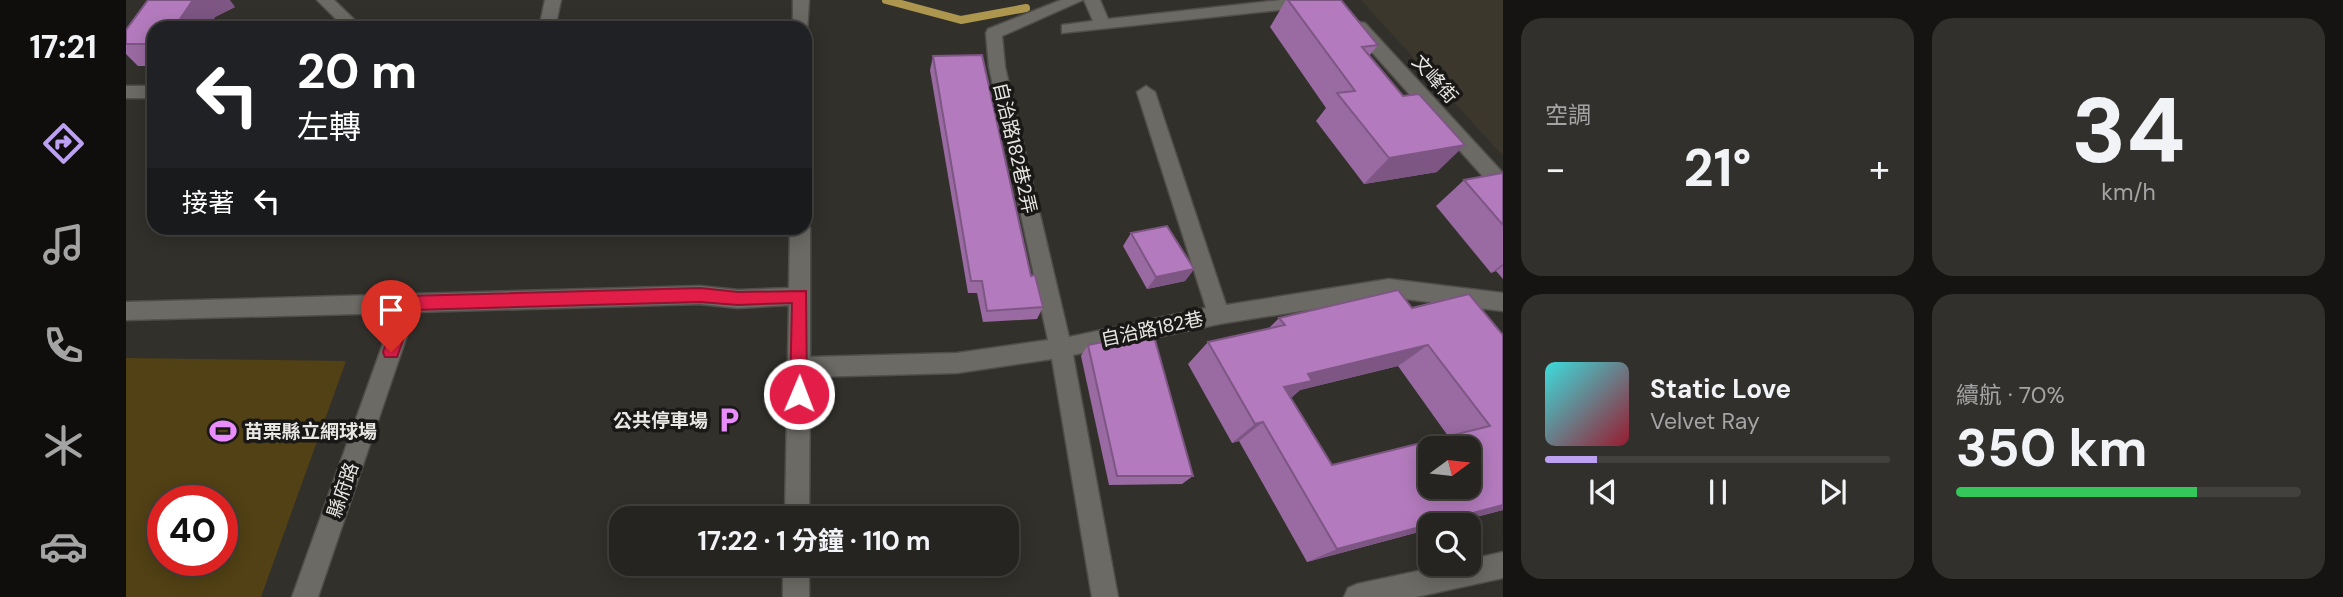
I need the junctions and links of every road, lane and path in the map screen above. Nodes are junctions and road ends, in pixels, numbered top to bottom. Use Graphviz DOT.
graph roads {
  1 [pos="326,0"];
  2 [pos="553,0"];
  3 [pos="801,0"];
  4 [pos="1075,0"];
  5 [pos="1092,0"];
  6 [pos="1326,0"];
  7 [pos="1335,0"];
  8 [pos="348,21"];
  9 [pos="548,21"];
  10 [pos="801,21"];
  11 [pos="1102,24"];
  12 [pos="1068,29"];
  13 [pos="126,92"];
  14 [pos="147,92"];
  15 [pos="1146,92"];
  16 [pos="1503,186"];
  17 [pos="800,235"];
  18 [pos="800,296"];
  19 [pos="1503,302"];
  20 [pos="408,303"];
  21 [pos="126,311"];
  22 [pos="1219,315"];
  23 [pos="1061,348"];
  24 [pos="799,369"];
  25 [pos="797,506"];
  26 [pos="1503,565"];
  27 [pos="796,576"];
  28 [pos="305,597"];
  29 [pos="796,597"];
  30 [pos="1105,597"];
  31 [pos="1357,597"];
  1 -- 8 [label="street"];
  2 -- 9 [label="street"];
  3 -- 10 [label="street"];
  4 -- 23 [label="street, 自治路182巷2弄"];
  5 -- 11 [label="street"];
  6 -- 11 [label="street"];
  7 -- 16 [label="street, 文峰街"];
  11 -- 12 [label="street"];
  13 -- 14 [label="street"];
  15 -- 22 [label="street"];
  17 -- 18 [label="street"];
  18 -- 20 [label="street"];
  18 -- 24 [label="street"];
  19 -- 22 [label="street, 自治路182巷"];
  20 -- 21 [label="street"];
  20 -- 28 [label="street, 縣府路"];
  22 -- 23 [label="street, 自治路182巷"];
  23 -- 24 [label="street, 自治路182巷"];
  23 -- 30 [label="street"];
  24 -- 25 [label="street"];
  26 -- 31 [label="street"];
  27 -- 29 [label="street"];
}
